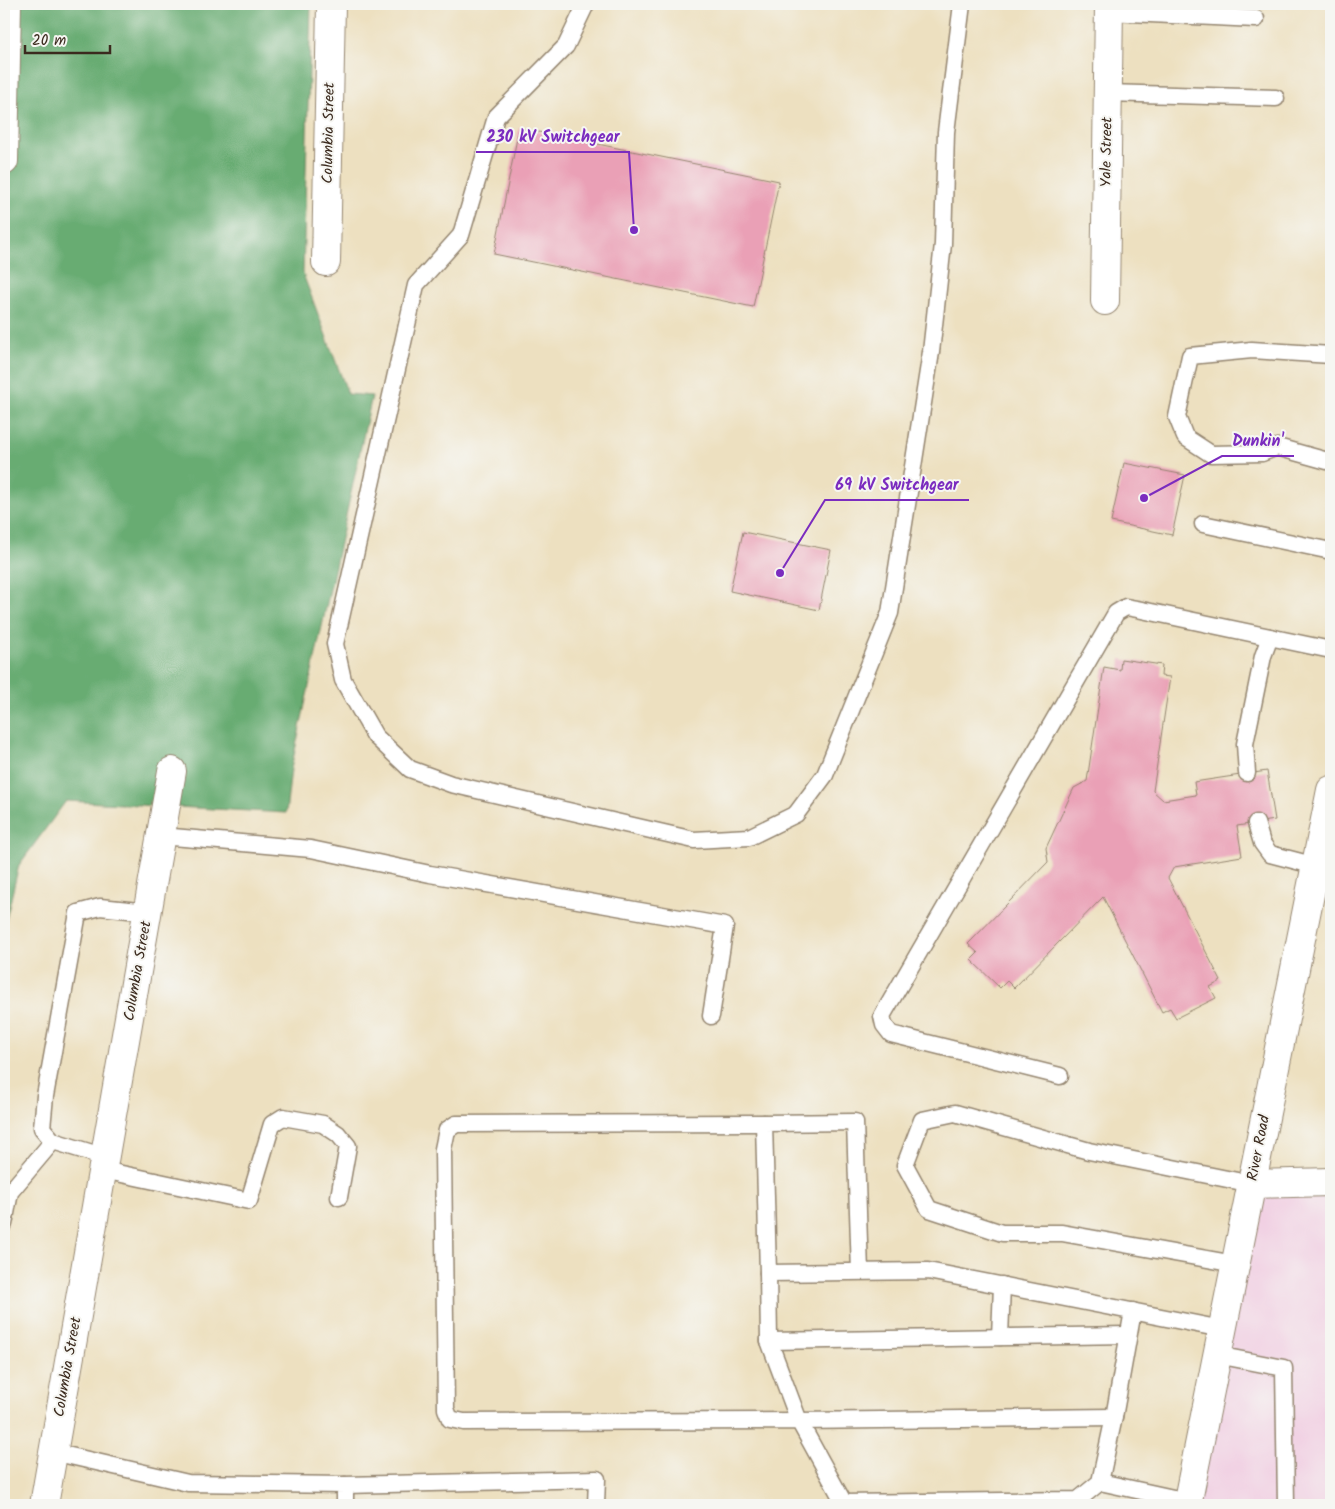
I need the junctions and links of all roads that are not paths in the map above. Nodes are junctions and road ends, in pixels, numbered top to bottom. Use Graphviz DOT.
graph roads {
  1 [pos="7,4"];
  2 [pos="331,4"];
  3 [pos="586,4"];
  4 [pos="962,4"];
  5 [pos="1109,8"];
  6 [pos="1256,19"];
  7 [pos="1107,93"];
  8 [pos="1276,98"];
  9 [pos="4,161"];
  10 [pos="326,262"];
  11 [pos="1104,301"];
  12 [pos="1331,355"];
  13 [pos="1331,462"];
  14 [pos="1203,524"];
  15 [pos="1331,551"];
  16 [pos="1270,637"];
  17 [pos="1331,650"];
  18 [pos="172,772"];
  19 [pos="1247,773"];
  20 [pos="1331,790"];
  21 [pos="1256,823"];
  22 [pos="161,836"];
  23 [pos="1316,866"];
  24 [pos="148,912"];
  25 [pos="711,1016"];
  26 [pos="1060,1076"];
  27 [pos="764,1123"];
  28 [pos="53,1141"];
  29 [pos="104,1163"];
  30 [pos="1331,1182"];
  31 [pos="1252,1184"];
  32 [pos="338,1197"];
  33 [pos="4,1224"];
  34 [pos="1235,1264"];
  35 [pos="860,1272"];
  36 [pos="768,1273"];
  37 [pos="1002,1285"];
  38 [pos="1133,1311"];
  39 [pos="1222,1329"];
  40 [pos="1128,1335"];
  41 [pos="1000,1337"];
  42 [pos="770,1341"];
  43 [pos="1217,1355"];
  44 [pos="1114,1417"];
  45 [pos="799,1421"];
  46 [pos="53,1452"];
  47 [pos="1100,1482"];
  48 [pos="345,1485"];
  49 [pos="1187,1503"];
  50 [pos="948,1504"];
  51 [pos="44,1505"];
  52 [pos="346,1505"];
  53 [pos="596,1505"];
  54 [pos="1286,1505"];
  1 -- 9 [label="street"];
  2 -- 10 [label="street, Columbia Street"];
  3 -- 4 [label="lane"];
  5 -- 6 [label="lane"];
  5 -- 7 [label="street, Yale Street"];
  7 -- 8 [label="lane"];
  7 -- 11 [label="street, Yale Street"];
  12 -- 13 [label="lane"];
  14 -- 15 [label="lane"];
  16 -- 17 [label="lane"];
  16 -- 19 [label="lane"];
  16 -- 26 [label="lane"];
  18 -- 22 [label="street, Columbia Street"];
  20 -- 23 [label="street, River Road"];
  21 -- 23 [label="lane"];
  22 -- 24 [label="street, Columbia Street"];
  22 -- 25 [label="lane"];
  23 -- 31 [label="street, River Road"];
  24 -- 28 [label="lane"];
  24 -- 29 [label="street, Columbia Street"];
  27 -- 35 [label="lane"];
  27 -- 36 [label="lane"];
  27 -- 45 [label="lane"];
  28 -- 29 [label="lane"];
  28 -- 33 [label="lane"];
  29 -- 32 [label="lane"];
  29 -- 46 [label="street, Columbia Street"];
  30 -- 31 [label="street"];
  31 -- 34 [label="street, River Road"];
  31 -- 34 [label="lane"];
  34 -- 39 [label="street, River Road"];
  35 -- 36 [label="lane"];
  35 -- 37 [label="lane"];
  36 -- 42 [label="lane"];
  37 -- 38 [label="lane"];
  37 -- 41 [label="lane"];
  38 -- 39 [label="lane"];
  38 -- 40 [label="lane"];
  39 -- 43 [label="street, River Road"];
  40 -- 41 [label="lane"];
  40 -- 44 [label="lane"];
  41 -- 42 [label="lane"];
  42 -- 45 [label="lane"];
  43 -- 49 [label="street, River Road"];
  43 -- 54 [label="lane"];
  44 -- 45 [label="lane"];
  44 -- 47 [label="lane"];
  45 -- 50 [label="lane"];
  46 -- 48 [label="lane"];
  46 -- 51 [label="street, Columbia Street"];
  47 -- 49 [label="lane"];
  47 -- 50 [label="lane"];
  48 -- 52 [label="lane"];
  48 -- 53 [label="lane"];
}
